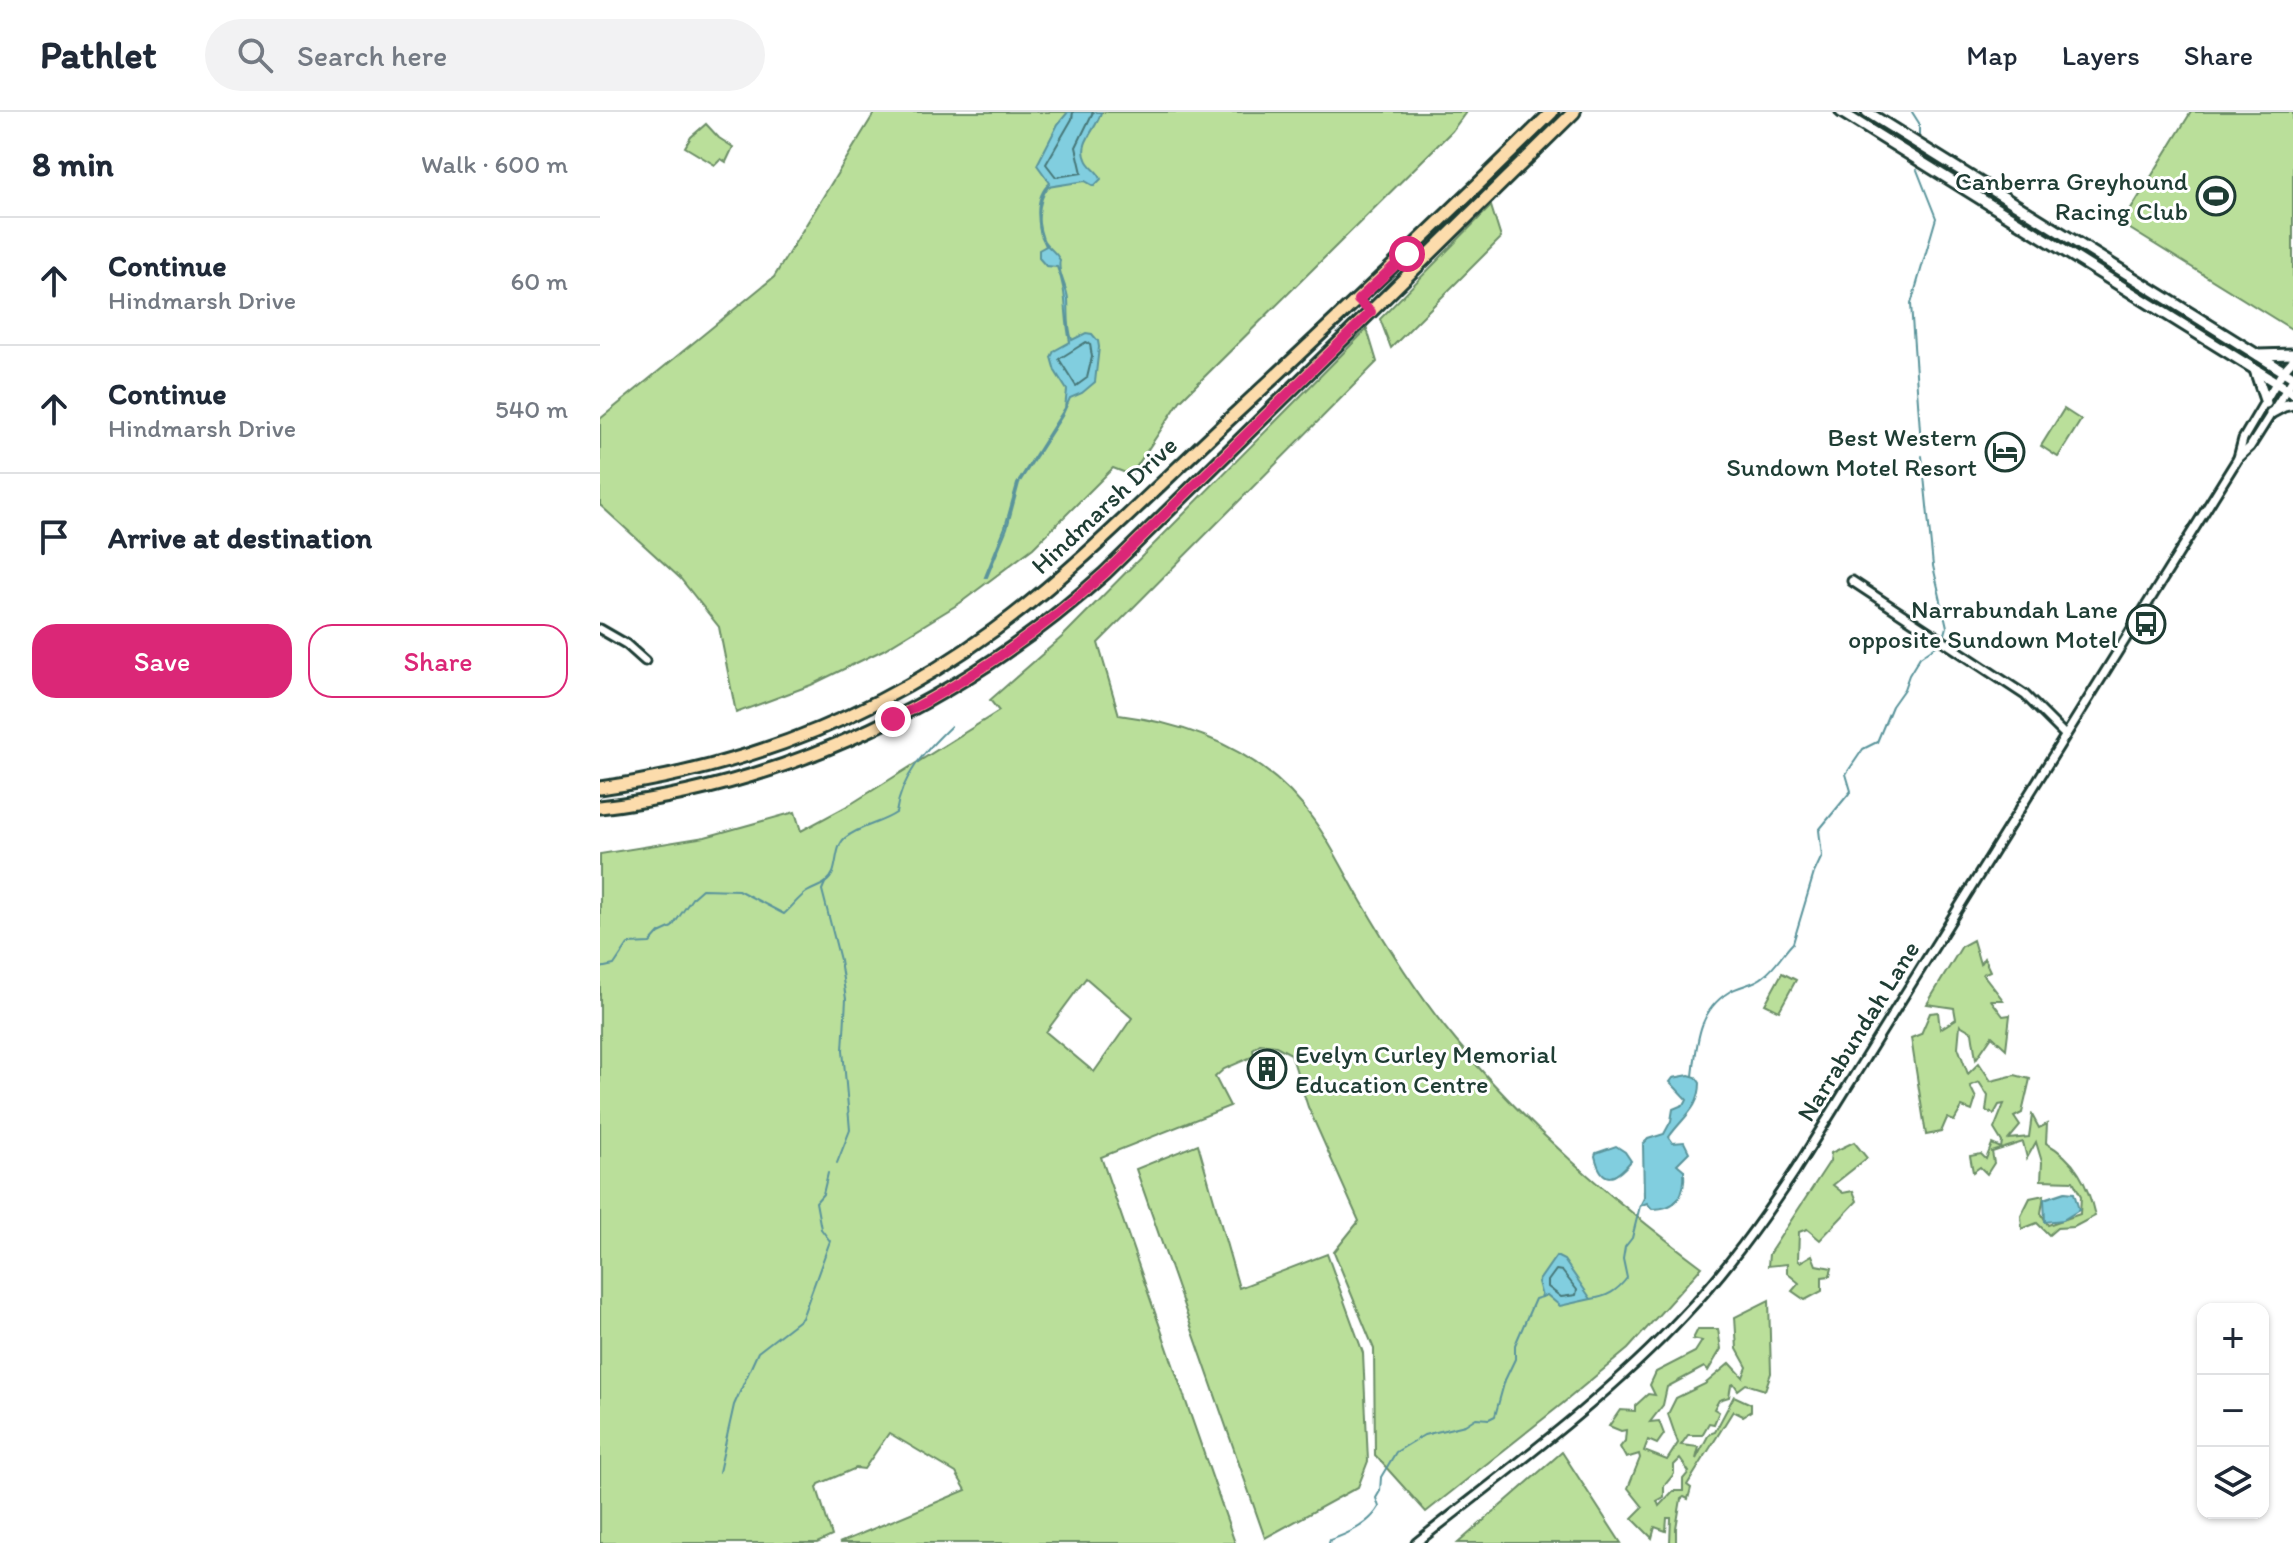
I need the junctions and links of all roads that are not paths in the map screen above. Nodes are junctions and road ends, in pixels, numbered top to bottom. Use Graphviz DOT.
graph roads {
  1 [pos="1552,112"];
  2 [pos="1574,112"];
  3 [pos="1841,112"];
  4 [pos="1867,112"];
  5 [pos="1358,300"];
  6 [pos="1371,312"];
  7 [pos="2255,355"];
  8 [pos="2293,357"];
  9 [pos="2255,370"];
  10 [pos="2283,371"];
  11 [pos="2293,378"];
  12 [pos="2276,382"];
  13 [pos="2289,390"];
  14 [pos="2293,404"];
  15 [pos="2268,408"];
  16 [pos="1852,581"];
  17 [pos="600,629"];
  18 [pos="645,661"];
  19 [pos="2065,735"];
  20 [pos="600,788"];
  21 [pos="600,807"];
  22 [pos="1416,1543"];
  1 -- 5 [label="main road, Hindmarsh Drive"];
  2 -- 6 [label="main road, Hindmarsh Drive"];
  3 -- 9 [label="street"];
  4 -- 7 [label="street"];
  5 -- 6 [label="main road"];
  5 -- 20 [label="main road, Hindmarsh Drive"];
  6 -- 21 [label="main road, Hindmarsh Drive"];
  7 -- 8 [label="street"];
  7 -- 10 [label="street"];
  8 -- 10 [label="street, Narrabundah Lane"];
  9 -- 12 [label="street"];
  9 -- 15 [label="street"];
  10 -- 11 [label="street"];
  10 -- 12 [label="street, Narrabundah Lane"];
  11 -- 13 [label="street, Narrabundah Lane"];
  12 -- 13 [label="street"];
  12 -- 15 [label="street, Narrabundah Lane"];
  13 -- 15 [label="street, Narrabundah Lane"];
  14 -- 15 [label="street"];
  15 -- 19 [label="street, Narrabundah Lane"];
  16 -- 19 [label="street"];
  17 -- 18 [label="street"];
  19 -- 22 [label="street, Narrabundah Lane"];
}
